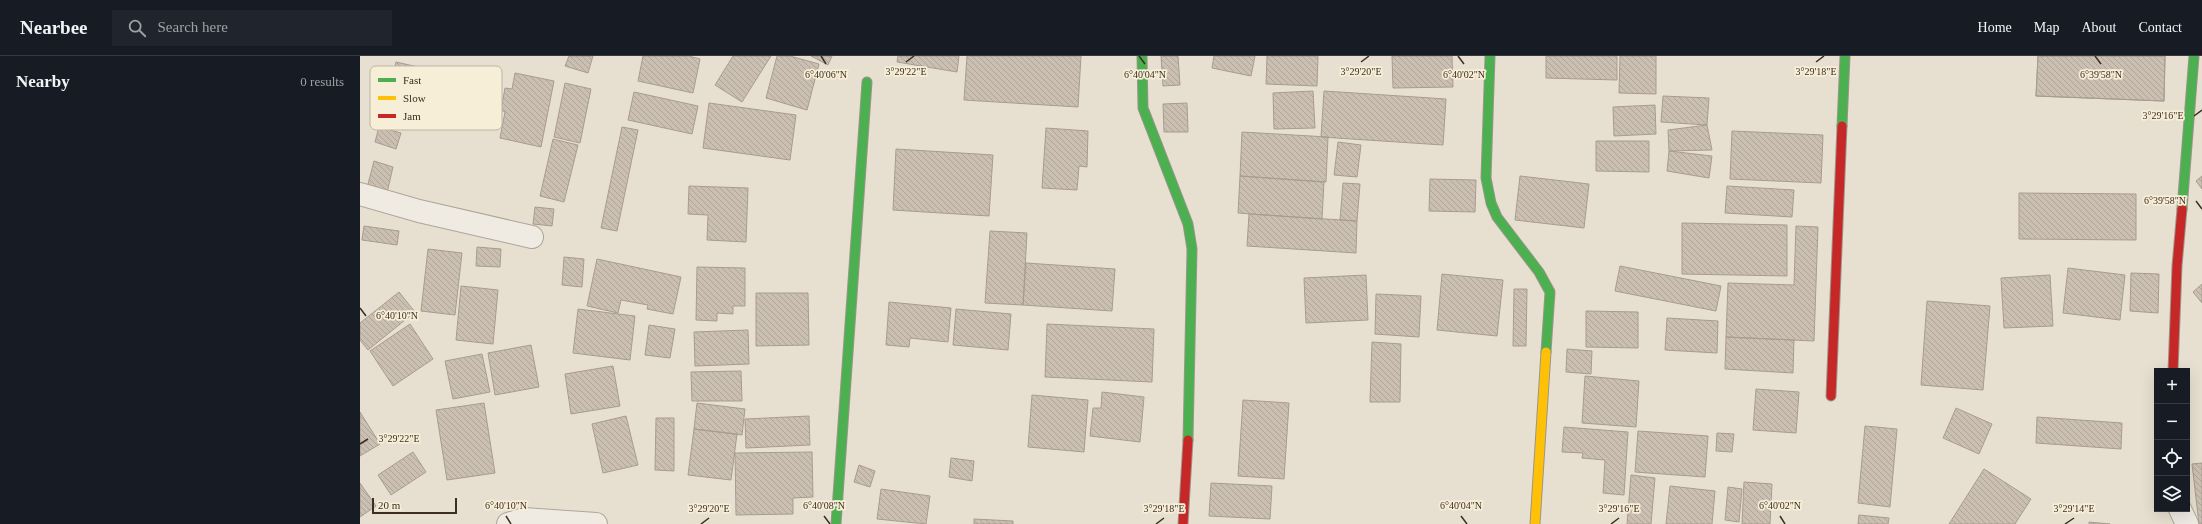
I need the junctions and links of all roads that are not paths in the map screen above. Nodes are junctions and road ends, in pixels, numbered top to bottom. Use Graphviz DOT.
graph roads {
  1 [pos="1142,56"];
  2 [pos="1490,56"];
  3 [pos="1845,56"];
  4 [pos="2194,56"];
  5 [pos="867,82"];
  6 [pos="360,194"];
  7 [pos="532,237"];
  8 [pos="2173,368"];
  9 [pos="1831,396"];
  10 [pos="2181,512"];
  11 [pos="508,524"];
  12 [pos="596,524"];
  13 [pos="836,524"];
  14 [pos="1183,524"];
  15 [pos="1535,524"];
  16 [pos="2187,524"];
  1 -- 14 [label="street"];
  2 -- 15 [label="street"];
  3 -- 9 [label="street"];
  4 -- 8 [label="street"];
  5 -- 13 [label="street"];
  6 -- 7 [label="street"];
  10 -- 16 [label="street"];
  11 -- 12 [label="street"];
}
